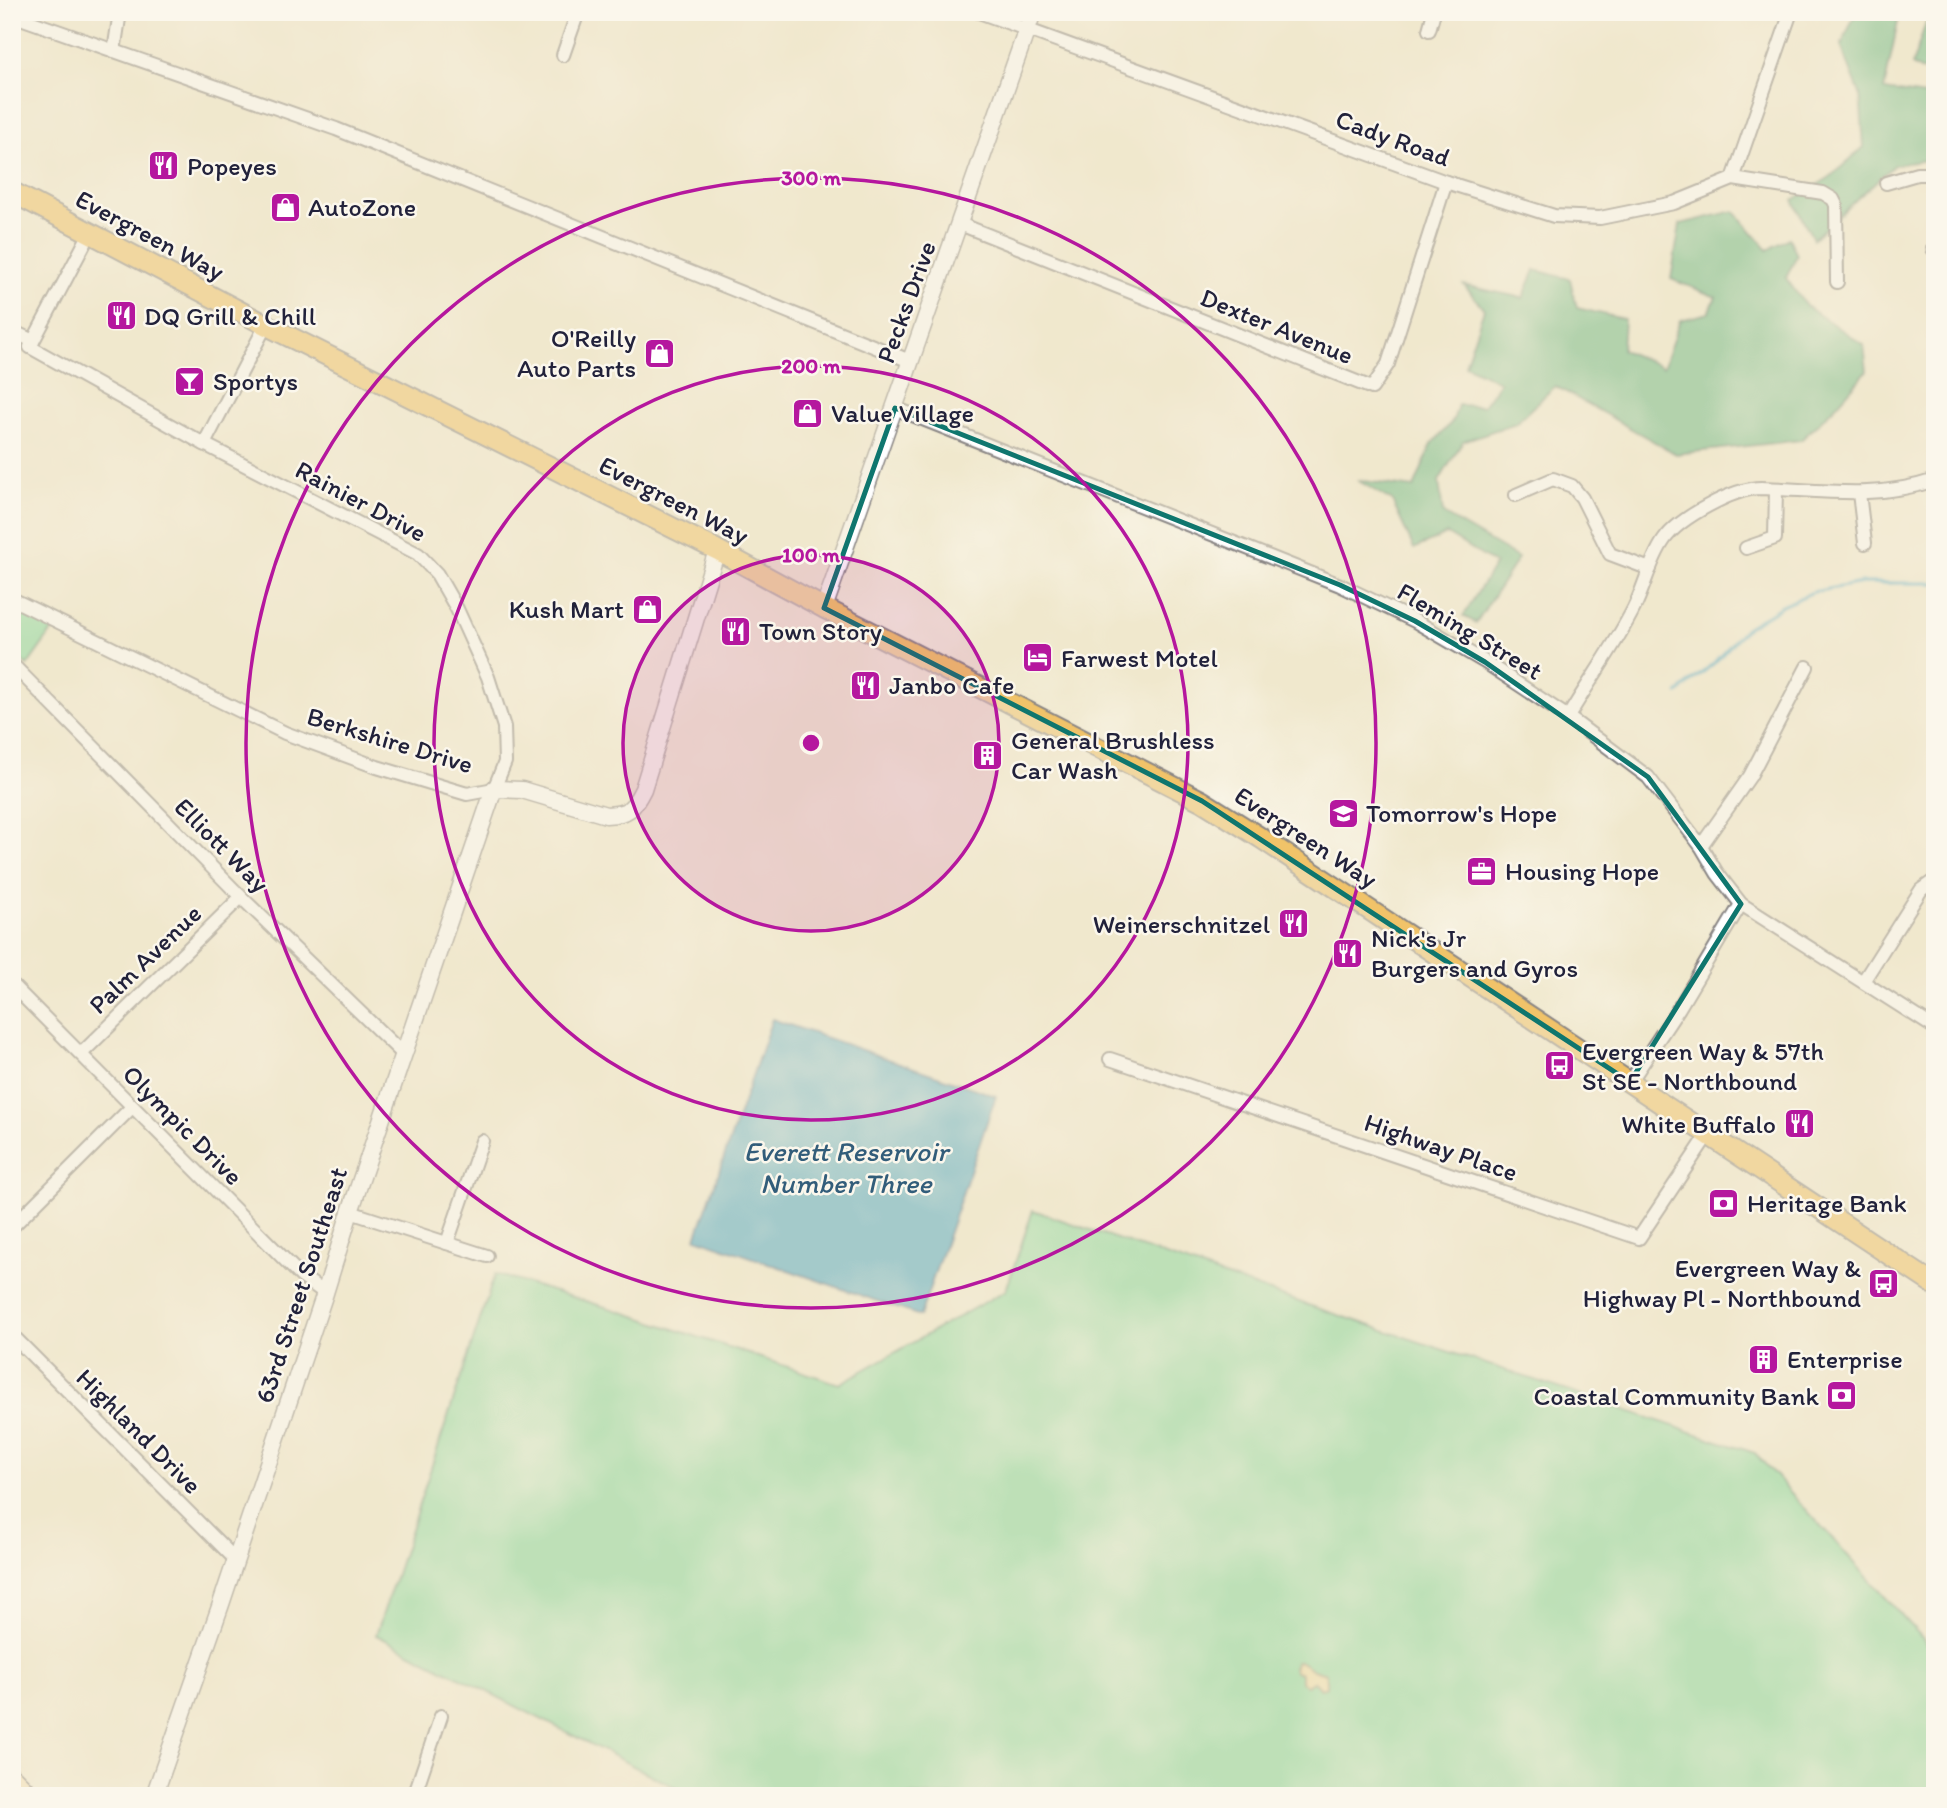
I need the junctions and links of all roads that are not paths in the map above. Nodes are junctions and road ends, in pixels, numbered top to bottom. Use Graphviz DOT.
graph roads {
  1 [pos="120,12"];
  2 [pos="578,12"];
  3 [pos="979,12"];
  4 [pos="1033,12"];
  5 [pos="1434,12"];
  6 [pos="1791,12"];
  7 [pos="12,16"];
  8 [pos="1028,29"];
  9 [pos="1429,30"];
  10 [pos="114,51"];
  11 [pos="562,55"];
  12 [pos="1935,174"];
  13 [pos="1733,179"];
  14 [pos="1446,181"];
  15 [pos="1886,183"];
  16 [pos="12,192"];
  17 [pos="960,224"];
  18 [pos="90,233"];
  19 [pos="1837,282"];
  20 [pos="266,325"];
  21 [pos="12,331"];
  22 [pos="33,341"];
  23 [pos="910,361"];
  24 [pos="895,408"];
  25 [pos="204,444"];
  26 [pos="1935,480"];
  27 [pos="1776,490"];
  28 [pos="1859,492"];
  29 [pos="1516,495"];
  30 [pos="1865,542"];
  31 [pos="1746,548"];
  32 [pos="717,550"];
  33 [pos="1650,569"];
  34 [pos="12,599"];
  35 [pos="824,608"];
  36 [pos="12,664"];
  37 [pos="1807,667"];
  38 [pos="1568,717"];
  39 [pos="494,789"];
  40 [pos="1701,846"];
  41 [pos="1935,880"];
  42 [pos="242,897"];
  43 [pos="1741,904"];
  44 [pos="1864,980"];
  45 [pos="12,985"];
  46 [pos="1935,1028"];
  47 [pos="403,1054"];
  48 [pos="81,1055"];
  49 [pos="1110,1059"];
  50 [pos="1630,1082"];
  51 [pos="132,1107"];
  52 [pos="1709,1133"];
  53 [pos="482,1141"];
  54 [pos="350,1212"];
  55 [pos="12,1227"];
  56 [pos="447,1243"];
  57 [pos="487,1256"];
  58 [pos="1935,1284"];
  59 [pos="326,1293"];
  60 [pos="12,1335"];
  61 [pos="234,1559"];
  62 [pos="441,1716"];
  63 [pos="12,1777"];
  64 [pos="31,1796"];
  65 [pos="154,1796"];
  66 [pos="414,1796"];
  1 -- 10 [label="street"];
  2 -- 11 [label="street"];
  3 -- 8 [label="street, Cady Road"];
  4 -- 8 [label="street, Pecks Drive"];
  5 -- 9 [label="street"];
  6 -- 13 [label="street"];
  7 -- 10 [label="street"];
  8 -- 14 [label="street, Cady Road"];
  8 -- 17 [label="street, Pecks Drive"];
  10 -- 23 [label="street"];
  12 -- 15 [label="street"];
  13 -- 14 [label="street, Cady Road"];
  13 -- 19 [label="street"];
  14 -- 17 [label="street, Dexter Avenue"];
  16 -- 18 [label="main road, Evergreen Way"];
  17 -- 23 [label="street, Pecks Drive"];
  18 -- 20 [label="main road, Evergreen Way"];
  18 -- 22 [label="street"];
  20 -- 25 [label="street"];
  20 -- 32 [label="main road, Evergreen Way"];
  21 -- 22 [label="street"];
  22 -- 25 [label="street, Rainier Drive"];
  23 -- 24 [label="street, Pecks Drive"];
  24 -- 35 [label="street, Pecks Drive"];
  24 -- 38 [label="street, Fleming Street"];
  25 -- 39 [label="street, Rainier Drive"];
  26 -- 28 [label="street"];
  27 -- 28 [label="street"];
  27 -- 31 [label="street"];
  27 -- 33 [label="street"];
  28 -- 30 [label="street"];
  29 -- 33 [label="street"];
  32 -- 35 [label="main road, Evergreen Way"];
  32 -- 39 [label="street, Berkshire Drive"];
  33 -- 38 [label="street"];
  34 -- 39 [label="street, Berkshire Drive"];
  35 -- 50 [label="main road, Evergreen Way"];
  36 -- 42 [label="street, Elliott Way"];
  37 -- 40 [label="street"];
  38 -- 40 [label="street, Fleming Street"];
  39 -- 47 [label="street, 63rd Street Southeast"];
  40 -- 43 [label="street, Fleming Street"];
  41 -- 44 [label="street"];
  42 -- 47 [label="street, Elliott Way"];
  42 -- 48 [label="street, Palm Avenue"];
  43 -- 44 [label="street, Fleming Street"];
  43 -- 50 [label="street"];
  44 -- 46 [label="street, Fleming Street"];
  45 -- 48 [label="street, Olympic Drive"];
  47 -- 54 [label="street, 63rd Street Southeast"];
  48 -- 51 [label="street, Olympic Drive"];
  49 -- 52 [label="street, Highway Place"];
  50 -- 52 [label="main road, Evergreen Way"];
  51 -- 55 [label="street"];
  51 -- 59 [label="street, Olympic Drive"];
  52 -- 58 [label="main road, Evergreen Way"];
  53 -- 56 [label="street"];
  54 -- 56 [label="street"];
  54 -- 59 [label="street, 63rd Street Southeast"];
  56 -- 57 [label="street"];
  59 -- 61 [label="street, 63rd Street Southeast"];
  60 -- 61 [label="street, Highland Drive"];
  61 -- 65 [label="street, 63rd Street Southeast"];
  62 -- 66 [label="street"];
  63 -- 64 [label="main road"];
}
